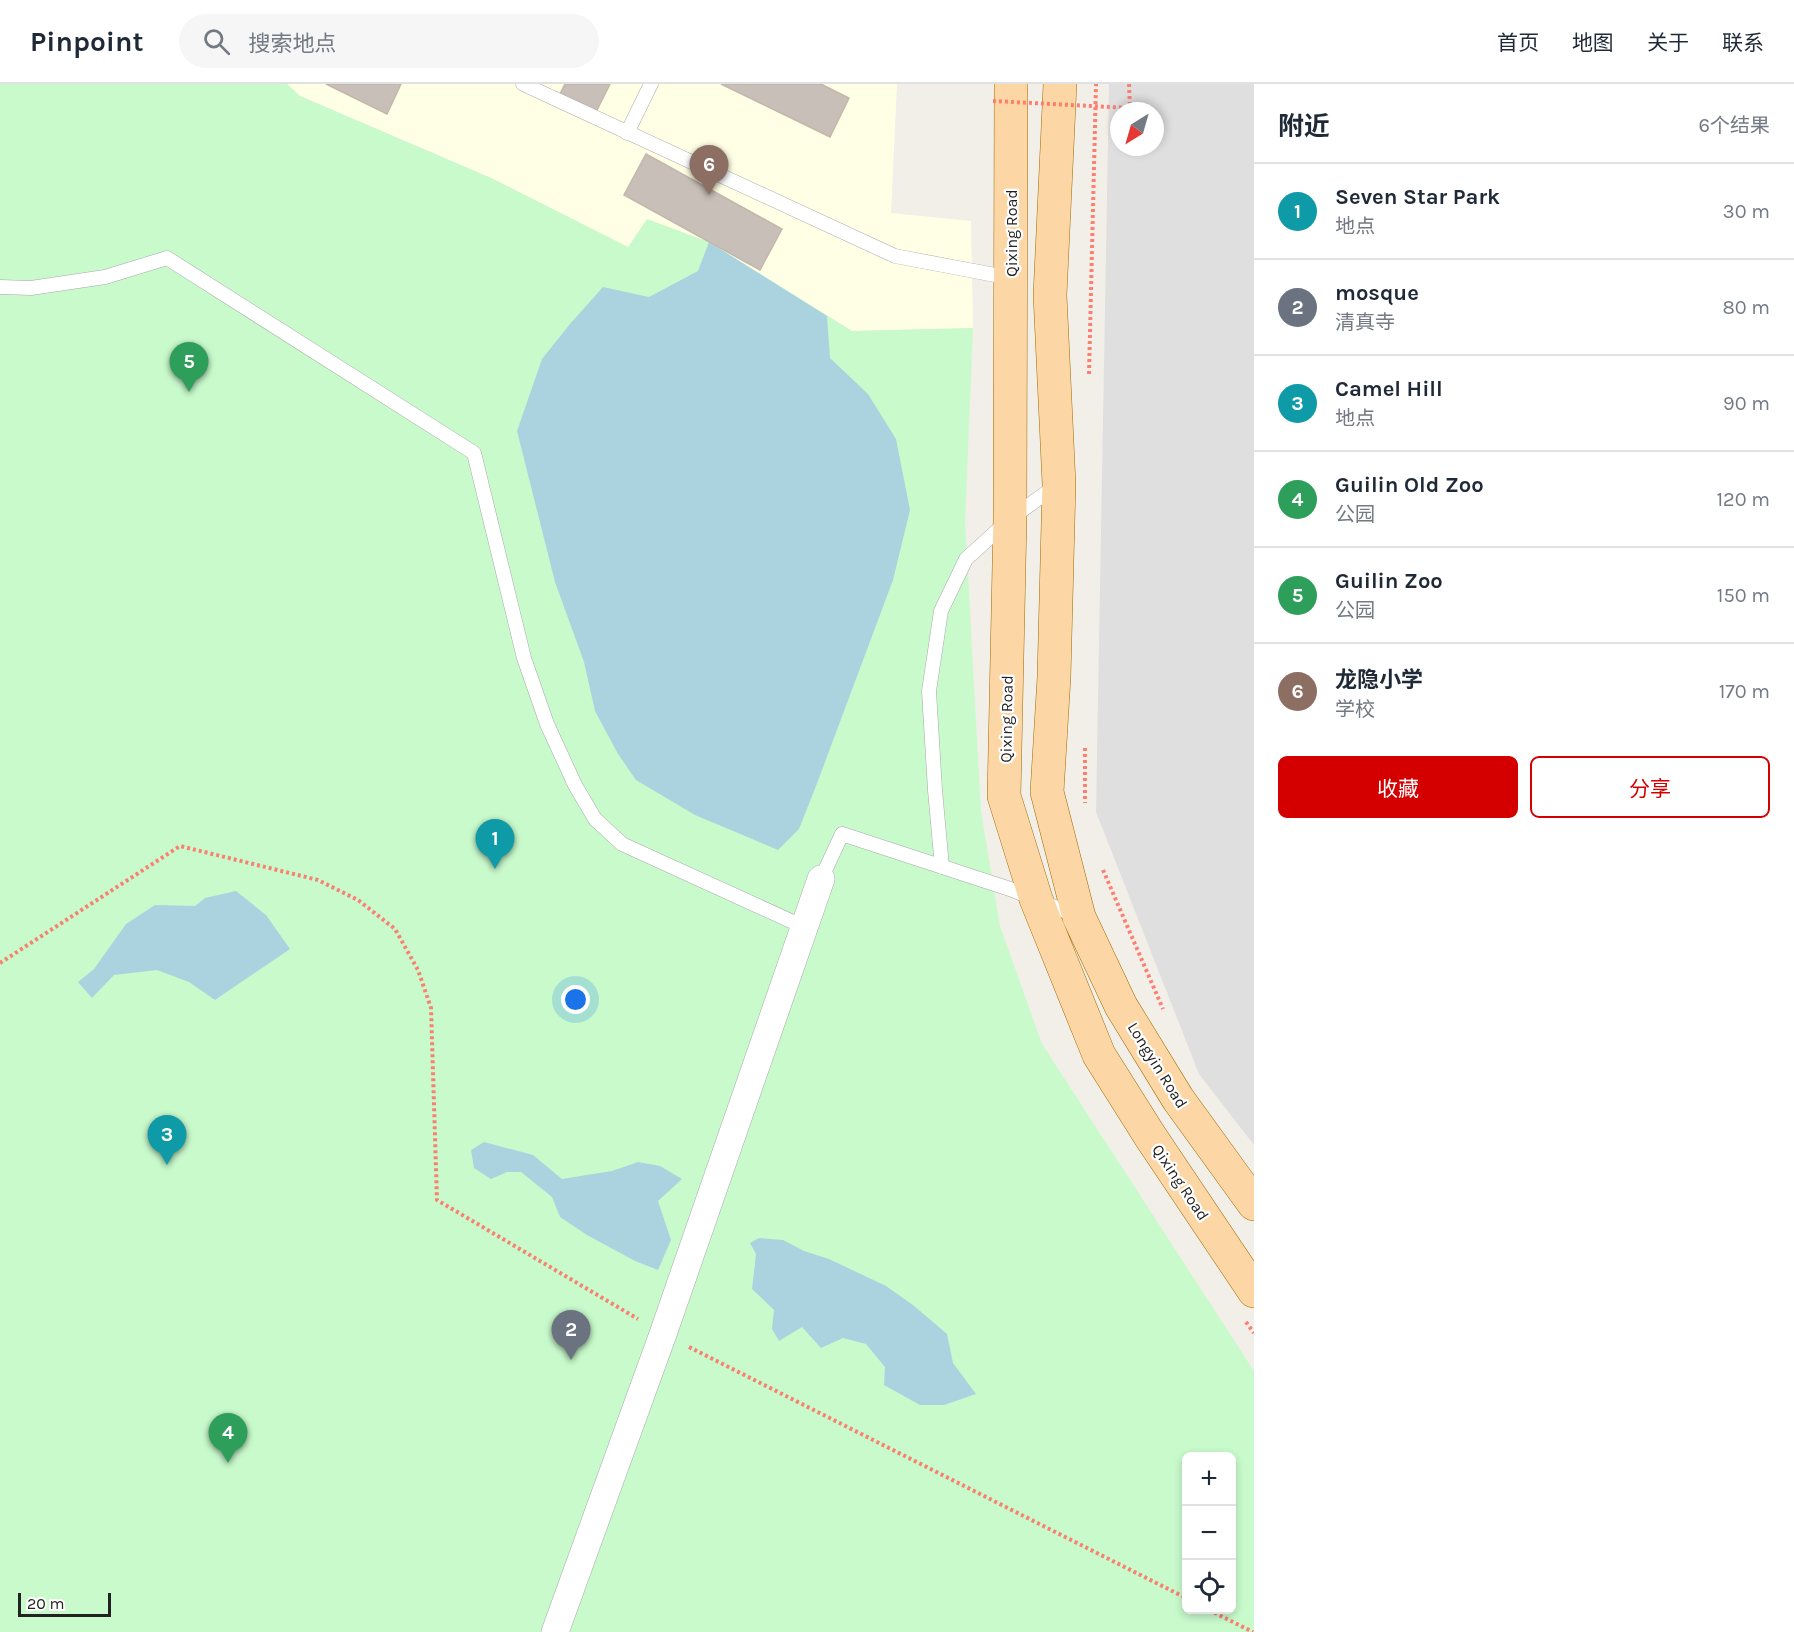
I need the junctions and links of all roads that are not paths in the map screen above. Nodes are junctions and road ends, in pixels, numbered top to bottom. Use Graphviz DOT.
graph roads {
  1 [pos="523,84"];
  2 [pos="651,84"];
  3 [pos="1060,84"];
  4 [pos="1002,92"];
  5 [pos="627,132"];
  6 [pos="1011,278"];
  7 [pos="0,287"];
  8 [pos="1059,484"];
  9 [pos="1010,519"];
  10 [pos="942,867"];
  11 [pos="821,879"];
  12 [pos="1036,899"];
  13 [pos="1079,917"];
  14 [pos="804,927"];
  15 [pos="1254,1204"];
  16 [pos="1254,1291"];
  17 [pos="555,1632"];
  1 -- 5 [label="lane"];
  2 -- 5 [label="lane"];
  3 -- 8 [label="main road"];
  4 -- 6 [label="main road, Qixing Road"];
  5 -- 6 [label="lane"];
  6 -- 9 [label="main road, Qixing Road"];
  7 -- 14 [label="lane"];
  8 -- 9 [label="lane"];
  8 -- 13 [label="main road"];
  9 -- 10 [label="lane"];
  9 -- 12 [label="main road, Qixing Road"];
  10 -- 11 [label="lane"];
  10 -- 12 [label="lane"];
  11 -- 14 [label="street"];
  12 -- 13 [label="lane"];
  12 -- 16 [label="main road, Qixing Road"];
  13 -- 15 [label="main road, Longyin Road"];
  14 -- 17 [label="street"];
}
